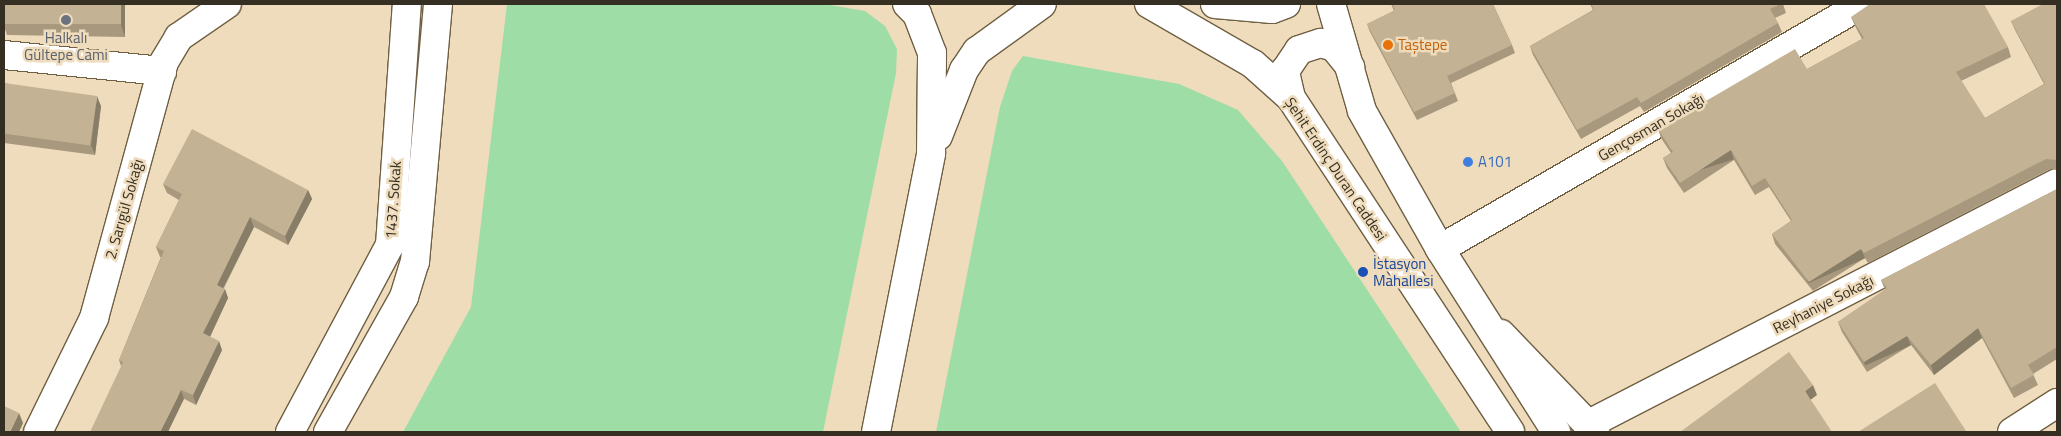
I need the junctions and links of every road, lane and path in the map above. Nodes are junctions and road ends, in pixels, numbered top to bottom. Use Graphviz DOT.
graph roads {
  1 [pos="227,4"];
  2 [pos="407,4"];
  3 [pos="438,4"];
  4 [pos="907,4"];
  5 [pos="1042,4"];
  6 [pos="1149,4"];
  7 [pos="1215,4"];
  8 [pos="1286,4"];
  9 [pos="1862,4"];
  10 [pos="1333,5"];
  11 [pos="4,55"];
  12 [pos="162,71"];
  13 [pos="1354,75"];
  14 [pos="1292,98"];
  15 [pos="931,154"];
  16 [pos="2057,183"];
  17 [pos="1440,250"];
  18 [pos="1478,310"];
  19 [pos="2057,403"];
  20 [pos="1592,428"];
  21 [pos="38,432"];
  22 [pos="290,432"];
  23 [pos="328,432"];
  24 [pos="876,432"];
  25 [pos="1510,432"];
  26 [pos="1556,432"];
  27 [pos="2012,432"];
  1 -- 12 [label="street, 2. Sarıgül Sokağı"];
  2 -- 22 [label="street, 1437. Sokak"];
  3 -- 23 [label="street"];
  4 -- 15 [label="street"];
  5 -- 15 [label="street"];
  6 -- 14 [label="street, Şehit Erdinç Duran Caddesi"];
  7 -- 8 [label="street"];
  9 -- 17 [label="street, Gençosman Sokağı"];
  10 -- 13 [label="street"];
  11 -- 12 [label="street"];
  12 -- 21 [label="street, 2. Sarıgül Sokağı"];
  13 -- 14 [label="street"];
  13 -- 17 [label="street"];
  14 -- 25 [label="street, Şehit Erdinç Duran Caddesi"];
  15 -- 24 [label="street"];
  16 -- 20 [label="street, Reyhaniye Sokağı"];
  17 -- 18 [label="street"];
  18 -- 20 [label="street"];
  18 -- 26 [label="street"];
  19 -- 27 [label="street"];
}
